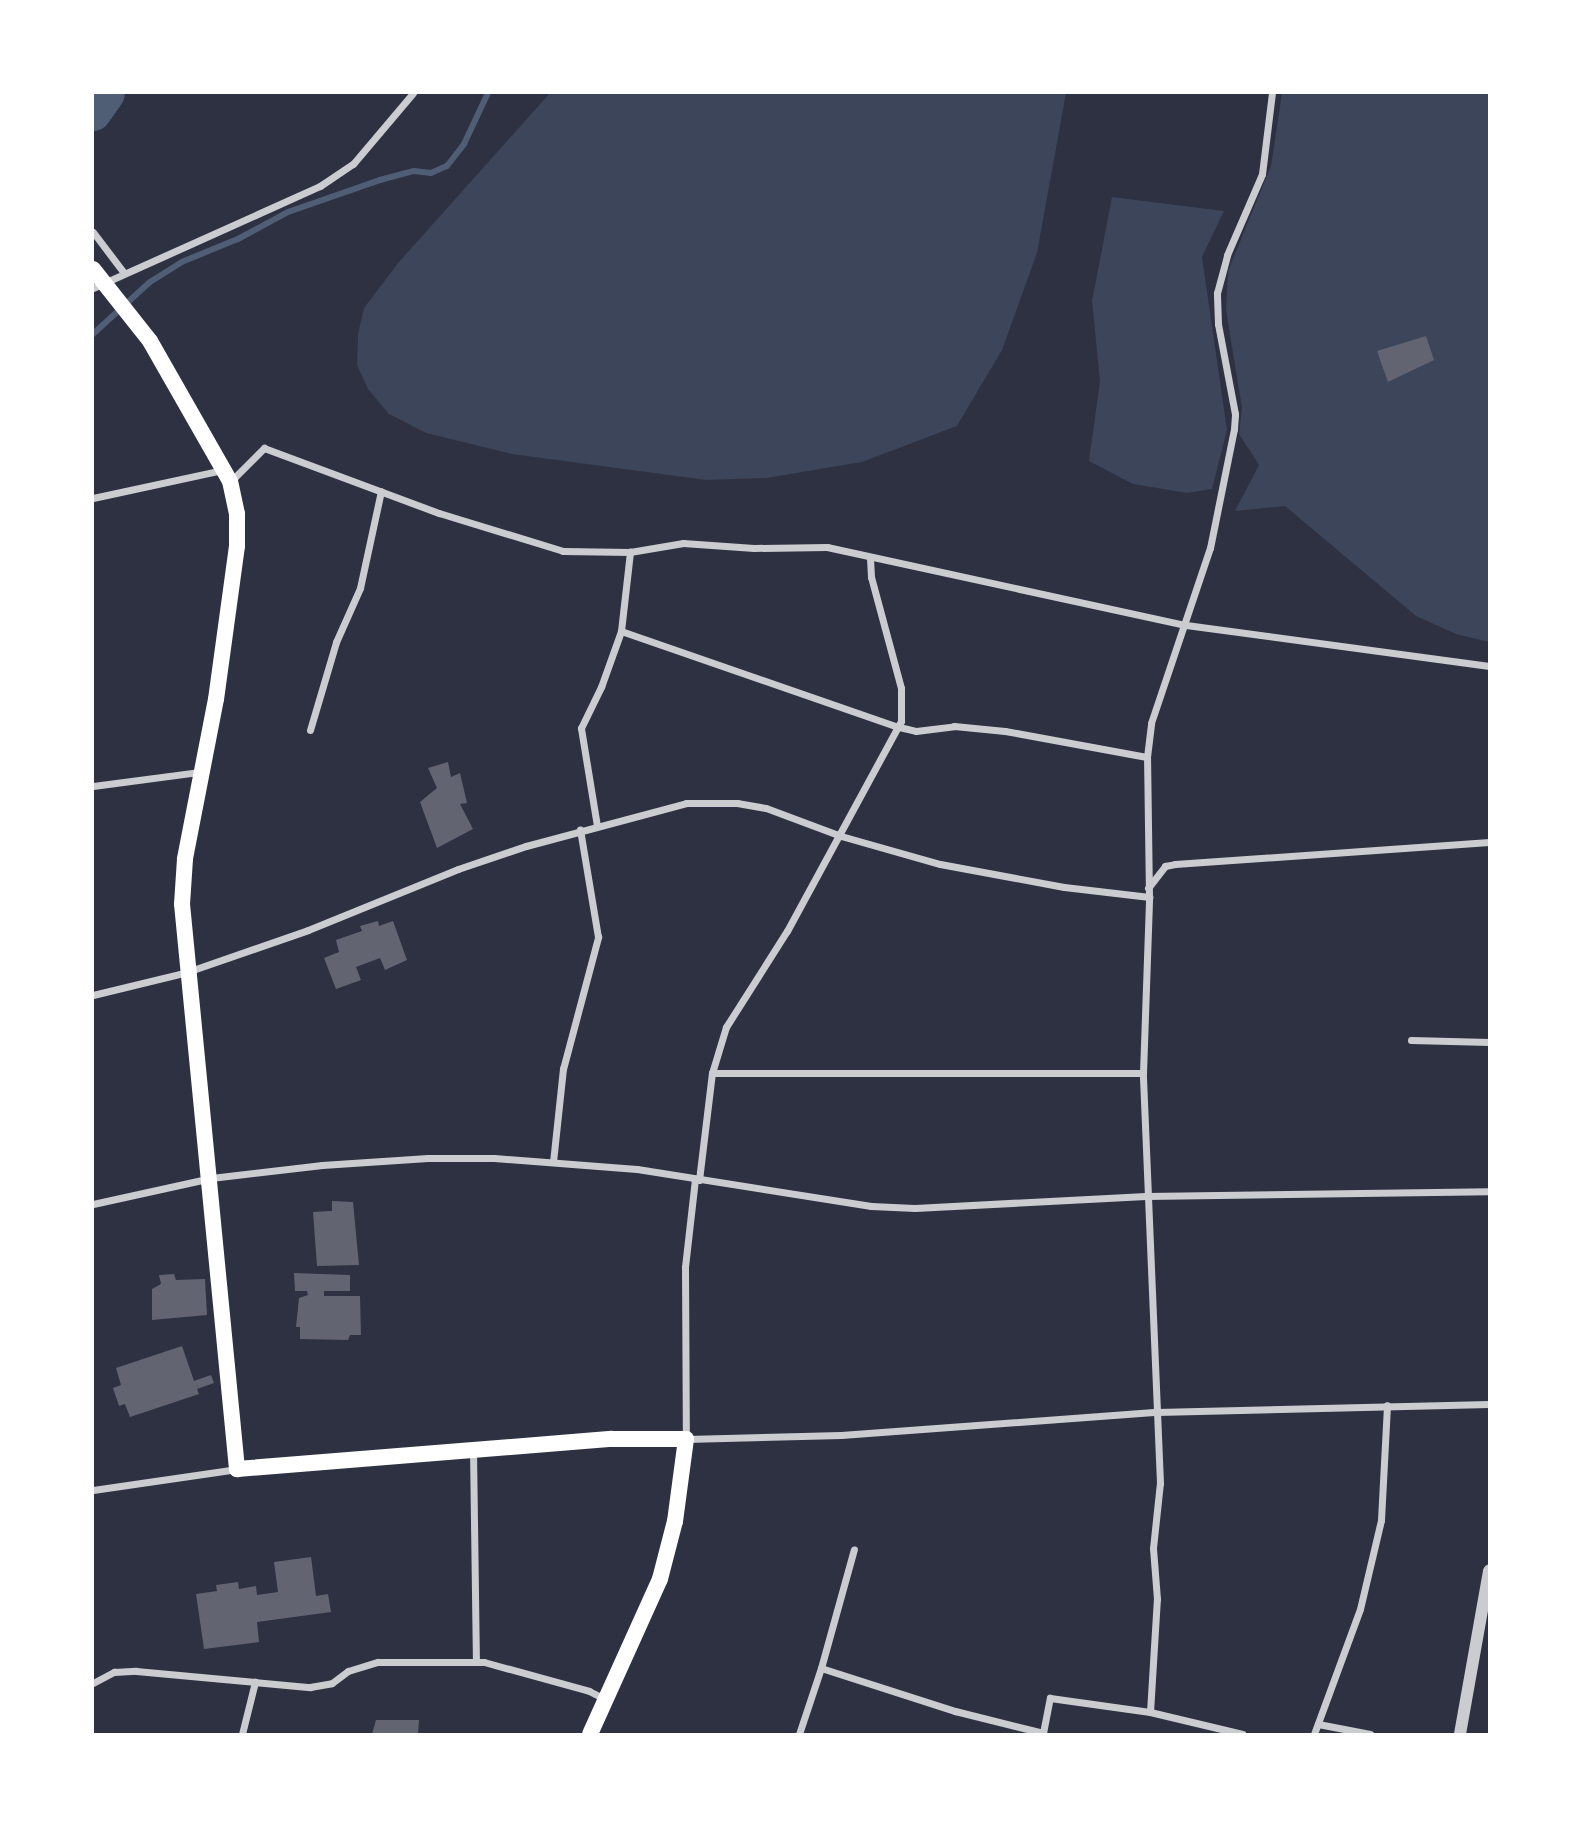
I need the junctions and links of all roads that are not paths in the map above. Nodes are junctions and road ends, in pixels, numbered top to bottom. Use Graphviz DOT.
graph roads {
  1 [pos="413,93"];
  2 [pos="1272,93"];
  3 [pos="93,232"];
  4 [pos="124,273"];
  5 [pos="101,283"];
  6 [pos="227,476"];
  7 [pos="382,491"];
  8 [pos="93,498"];
  9 [pos="630,552"];
  10 [pos="870,556"];
  11 [pos="1186,625"];
  12 [pos="621,631"];
  13 [pos="1489,666"];
  14 [pos="899,727"];
  15 [pos="310,730"];
  16 [pos="1147,757"];
  17 [pos="200,772"];
  18 [pos="93,786"];
  19 [pos="597,826"];
  20 [pos="580,830"];
  21 [pos="841,836"];
  22 [pos="1489,842"];
  23 [pos="1148,893"];
  24 [pos="187,972"];
  25 [pos="93,995"];
  26 [pos="1411,1040"];
  27 [pos="1489,1042"];
  28 [pos="712,1073"];
  29 [pos="1143,1073"];
  30 [pos="553,1162"];
  31 [pos="211,1178"];
  32 [pos="697,1179"];
  33 [pos="1489,1191"];
  34 [pos="1146,1196"];
  35 [pos="93,1204"];
  36 [pos="1489,1404"];
  37 [pos="1387,1405"];
  38 [pos="1157,1412"];
  39 [pos="686,1438"];
  40 [pos="473,1450"];
  41 [pos="237,1469"];
  42 [pos="93,1490"];
  43 [pos="854,1549"];
  44 [pos="1489,1571"];
  45 [pos="1487,1592"];
  46 [pos="476,1662"];
  47 [pos="821,1668"];
  48 [pos="255,1682"];
  49 [pos="93,1683"];
  50 [pos="606,1700"];
  51 [pos="1150,1712"];
  52 [pos="1318,1724"];
  53 [pos="242,1734"];
  54 [pos="590,1734"];
  55 [pos="799,1734"];
  56 [pos="1242,1734"];
  57 [pos="1314,1734"];
  58 [pos="1370,1734"];
  59 [pos="1460,1734"];
  1 -- 4 [label="street"];
  2 -- 11 [label="street"];
  3 -- 4 [label="street"];
  4 -- 5 [label="street"];
  5 -- 6 [label="main road"];
  6 -- 7 [label="street"];
  6 -- 8 [label="street"];
  6 -- 17 [label="main road"];
  7 -- 9 [label="street"];
  7 -- 15 [label="street"];
  9 -- 10 [label="street"];
  9 -- 12 [label="street"];
  10 -- 11 [label="street"];
  10 -- 14 [label="street"];
  11 -- 13 [label="street"];
  11 -- 16 [label="street"];
  12 -- 14 [label="street"];
  12 -- 19 [label="street"];
  14 -- 16 [label="street"];
  14 -- 21 [label="street"];
  16 -- 23 [label="street"];
  17 -- 18 [label="street"];
  17 -- 24 [label="main road"];
  19 -- 20 [label="street"];
  19 -- 21 [label="street"];
  20 -- 24 [label="street"];
  20 -- 30 [label="street"];
  21 -- 23 [label="street"];
  21 -- 28 [label="street"];
  22 -- 23 [label="street"];
  23 -- 29 [label="street"];
  24 -- 25 [label="street"];
  24 -- 31 [label="main road"];
  26 -- 27 [label="street"];
  28 -- 29 [label="street"];
  28 -- 32 [label="street"];
  29 -- 34 [label="street"];
  30 -- 31 [label="street"];
  30 -- 32 [label="street"];
  31 -- 35 [label="street"];
  31 -- 41 [label="main road"];
  32 -- 34 [label="street"];
  32 -- 39 [label="street"];
  33 -- 34 [label="street"];
  34 -- 38 [label="street"];
  36 -- 37 [label="street"];
  37 -- 38 [label="street"];
  37 -- 52 [label="street"];
  38 -- 39 [label="street"];
  38 -- 51 [label="street"];
  39 -- 40 [label="main road"];
  39 -- 50 [label="main road"];
  40 -- 41 [label="main road"];
  40 -- 46 [label="street"];
  41 -- 42 [label="street"];
  43 -- 47 [label="street"];
  44 -- 45 [label="street"];
  45 -- 59 [label="street"];
  46 -- 48 [label="street"];
  46 -- 50 [label="street"];
  47 -- 51 [label="street"];
  47 -- 55 [label="street"];
  48 -- 49 [label="street"];
  48 -- 53 [label="street"];
  50 -- 54 [label="main road"];
  51 -- 56 [label="street"];
  52 -- 57 [label="street"];
  52 -- 58 [label="street"];
}
